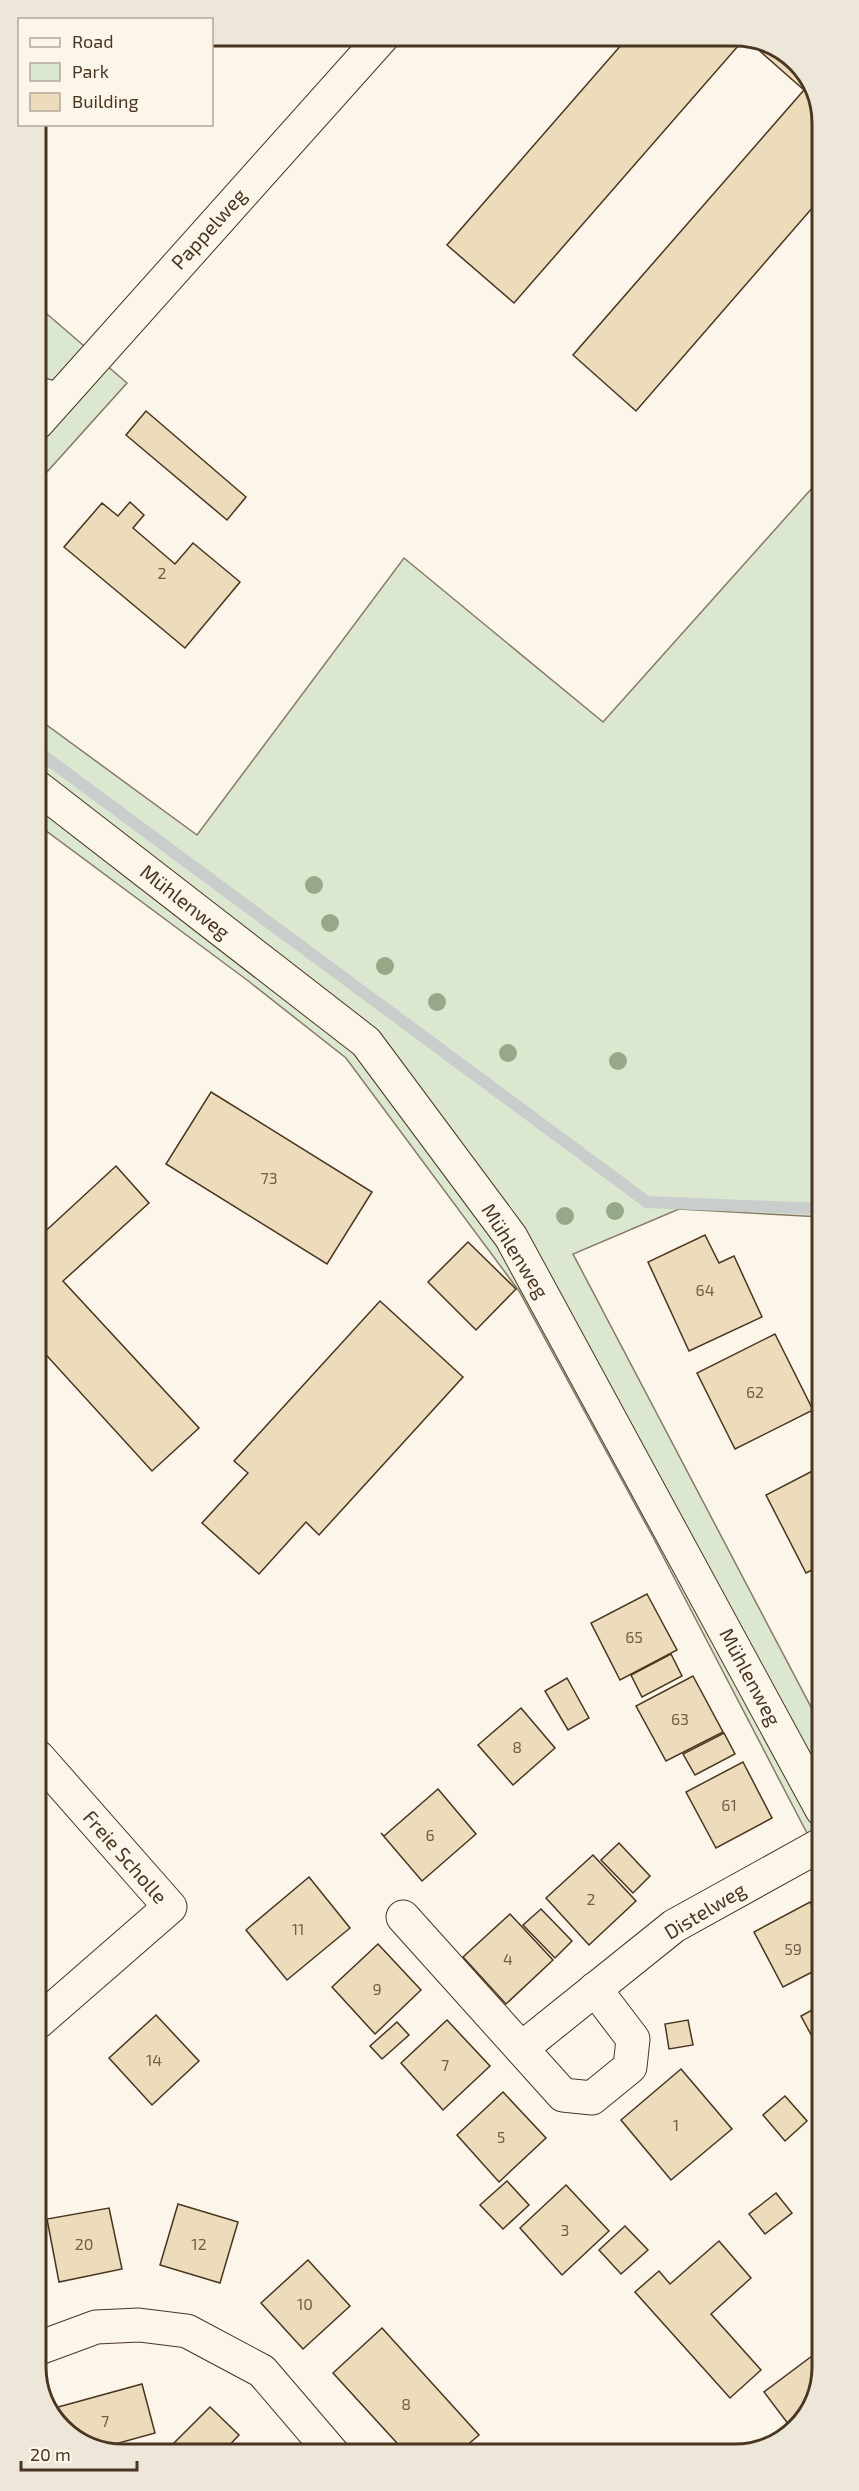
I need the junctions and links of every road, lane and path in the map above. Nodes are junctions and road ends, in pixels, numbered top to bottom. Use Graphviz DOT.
graph roads {
  1 [pos="373,46"];
  2 [pos="49,389"];
  3 [pos="46,794"];
  4 [pos="46,1766"];
  5 [pos="812,1792"];
  6 [pos="812,1850"];
  7 [pos="403,1917"];
  8 [pos="595,1989"];
  9 [pos="46,2015"];
  10 [pos="522,2048"];
  11 [pos="46,2345"];
  12 [pos="324,2444"];
  1 -- 2 [label="street, Pappelweg"];
  3 -- 5 [label="street, Mühlenweg"];
  4 -- 9 [label="street, Freie Scholle"];
  6 -- 8 [label="street, Distelweg"];
  7 -- 10 [label="street"];
  8 -- 10 [label="street, Distelweg"];
  8 -- 10 [label="street"];
  11 -- 12 [label="street"];
}
